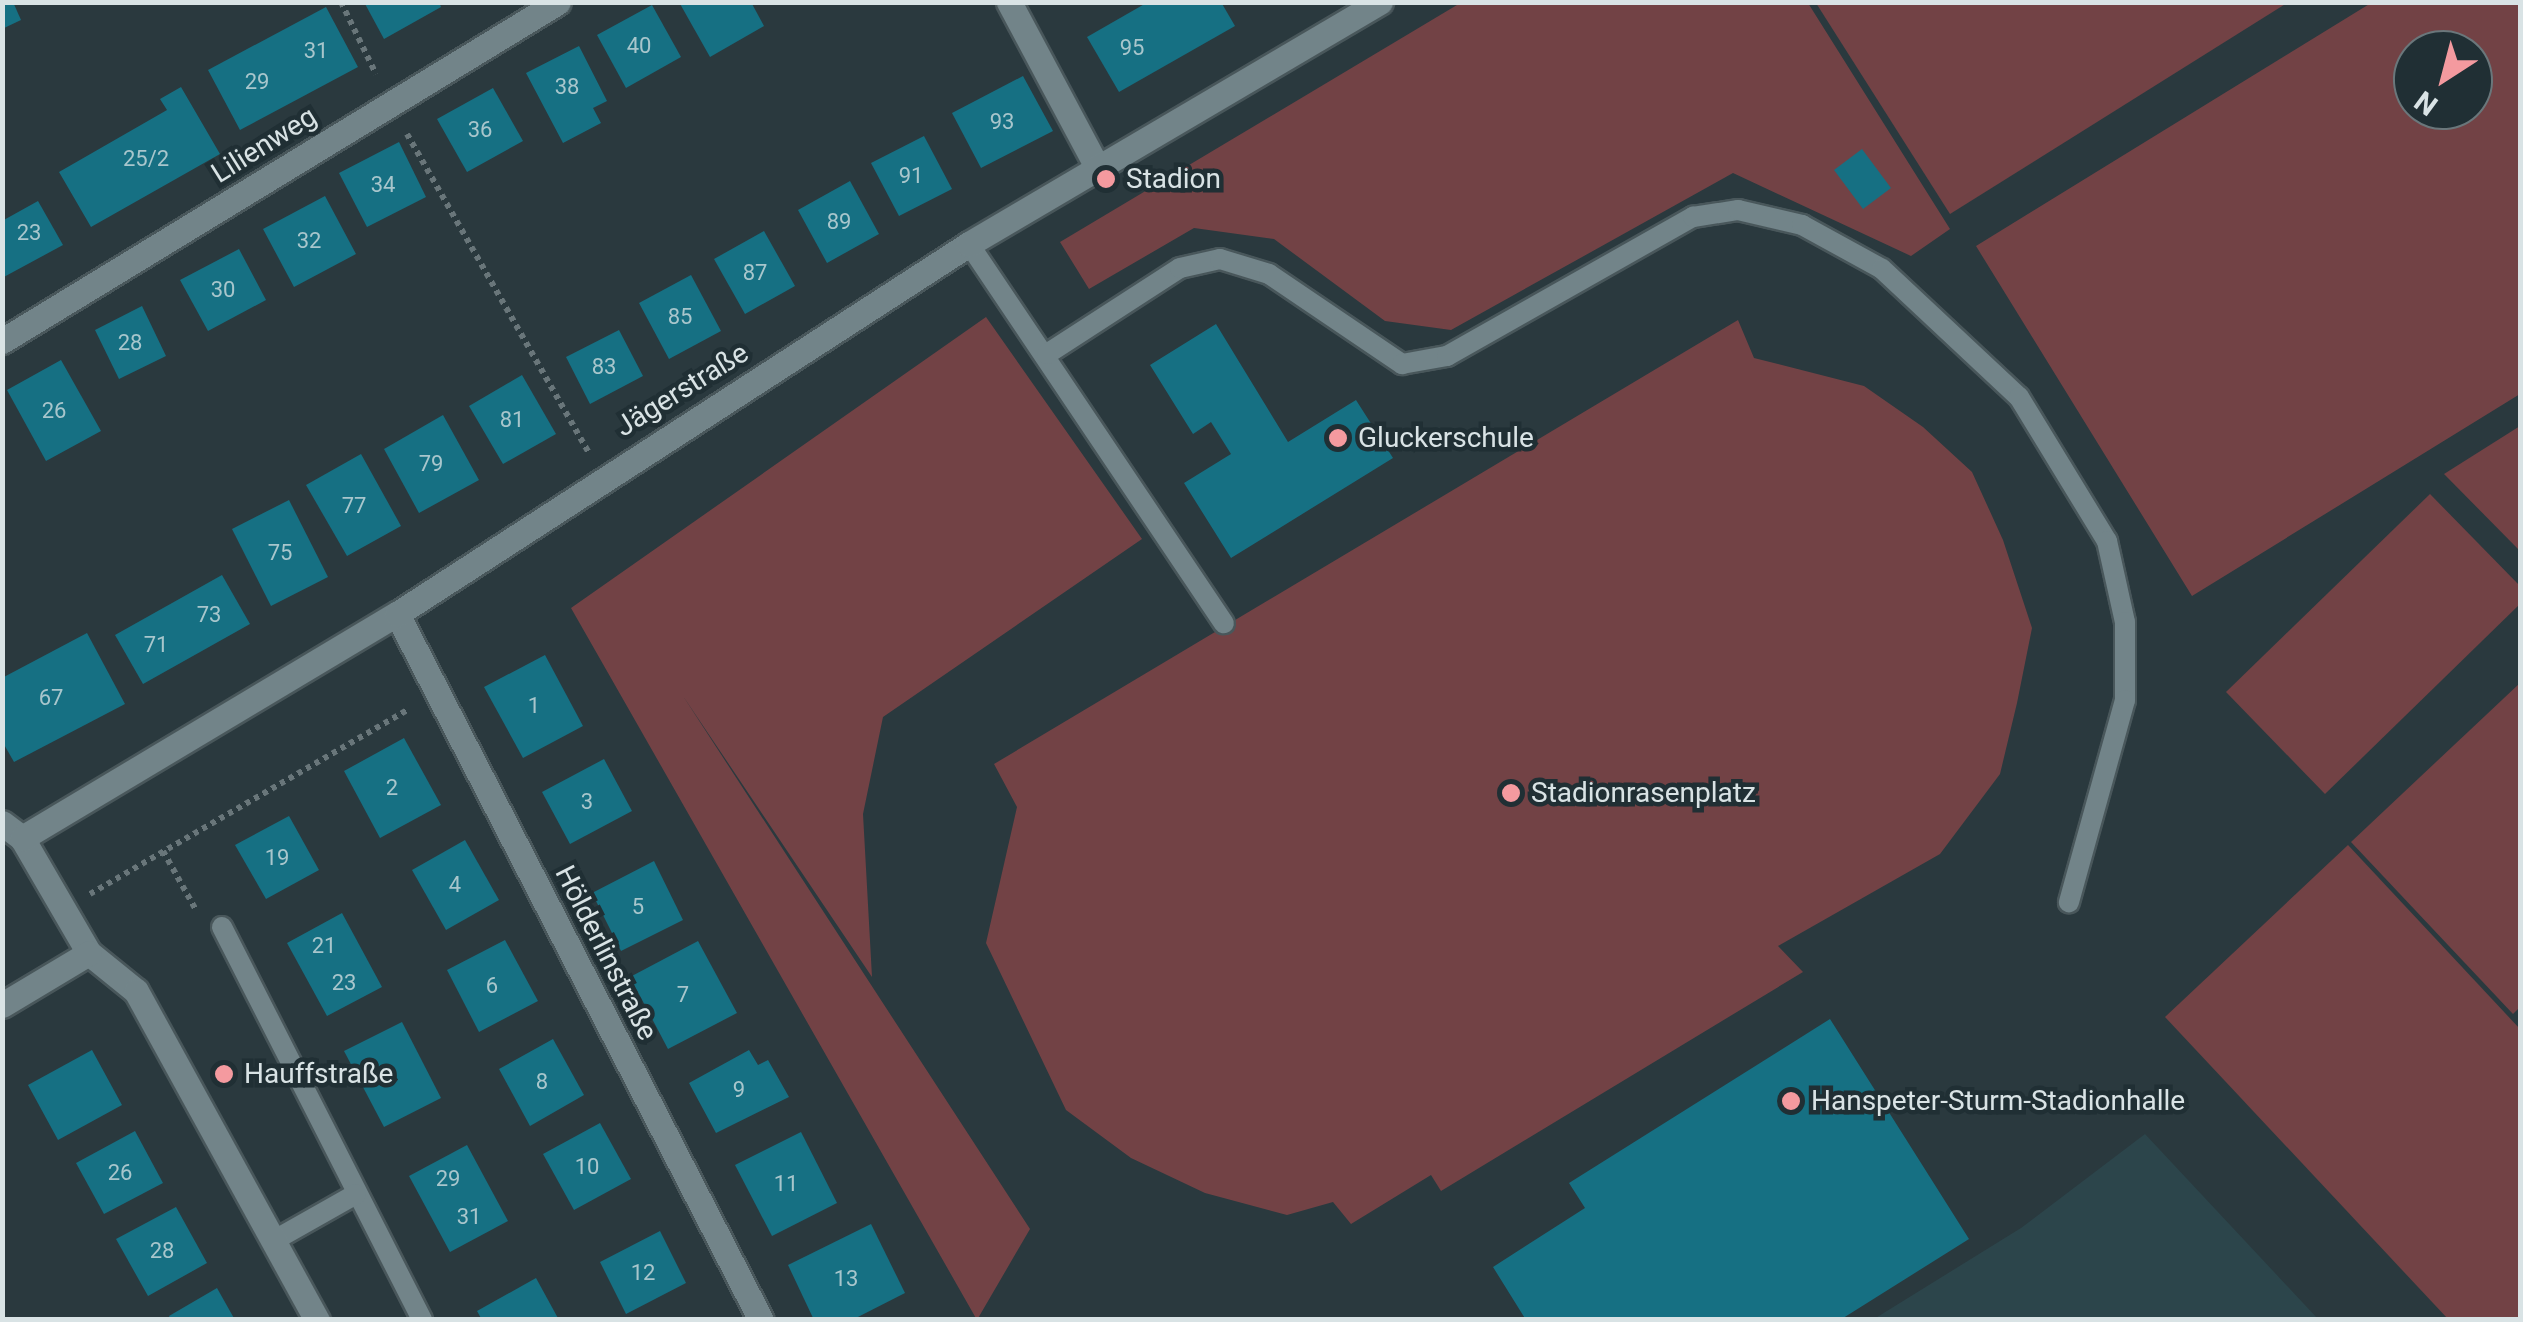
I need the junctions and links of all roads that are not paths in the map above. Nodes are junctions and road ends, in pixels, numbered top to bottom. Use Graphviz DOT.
graph roads {
  1 [pos="558,2"];
  2 [pos="1009,2"];
  3 [pos="1380,2"];
  4 [pos="1098,170"];
  5 [pos="969,244"];
  6 [pos="2,341"];
  7 [pos="1047,354"];
  8 [pos="398,614"];
  9 [pos="1224,623"];
  10 [pos="12,831"];
  11 [pos="2069,902"];
  12 [pos="222,927"];
  13 [pos="89,953"];
  14 [pos="2,1005"];
  15 [pos="356,1194"];
  16 [pos="273,1240"];
  17 [pos="317,1320"];
  18 [pos="422,1320"];
  19 [pos="762,1320"];
  1 -- 6 [label="street, Lilienweg"];
  2 -- 4 [label="street"];
  3 -- 4 [label="street, Jägerstraße"];
  4 -- 5 [label="street, Jägerstraße"];
  5 -- 7 [label="lane"];
  5 -- 8 [label="street, Jägerstraße"];
  7 -- 9 [label="lane"];
  7 -- 11 [label="lane"];
  8 -- 10 [label="street, Jägerstraße"];
  8 -- 19 [label="street, Hölderlinstraße"];
  10 -- 13 [label="street"];
  12 -- 15 [label="lane"];
  13 -- 14 [label="street"];
  13 -- 16 [label="street"];
  15 -- 16 [label="lane"];
  15 -- 18 [label="lane"];
  16 -- 17 [label="street"];
}
